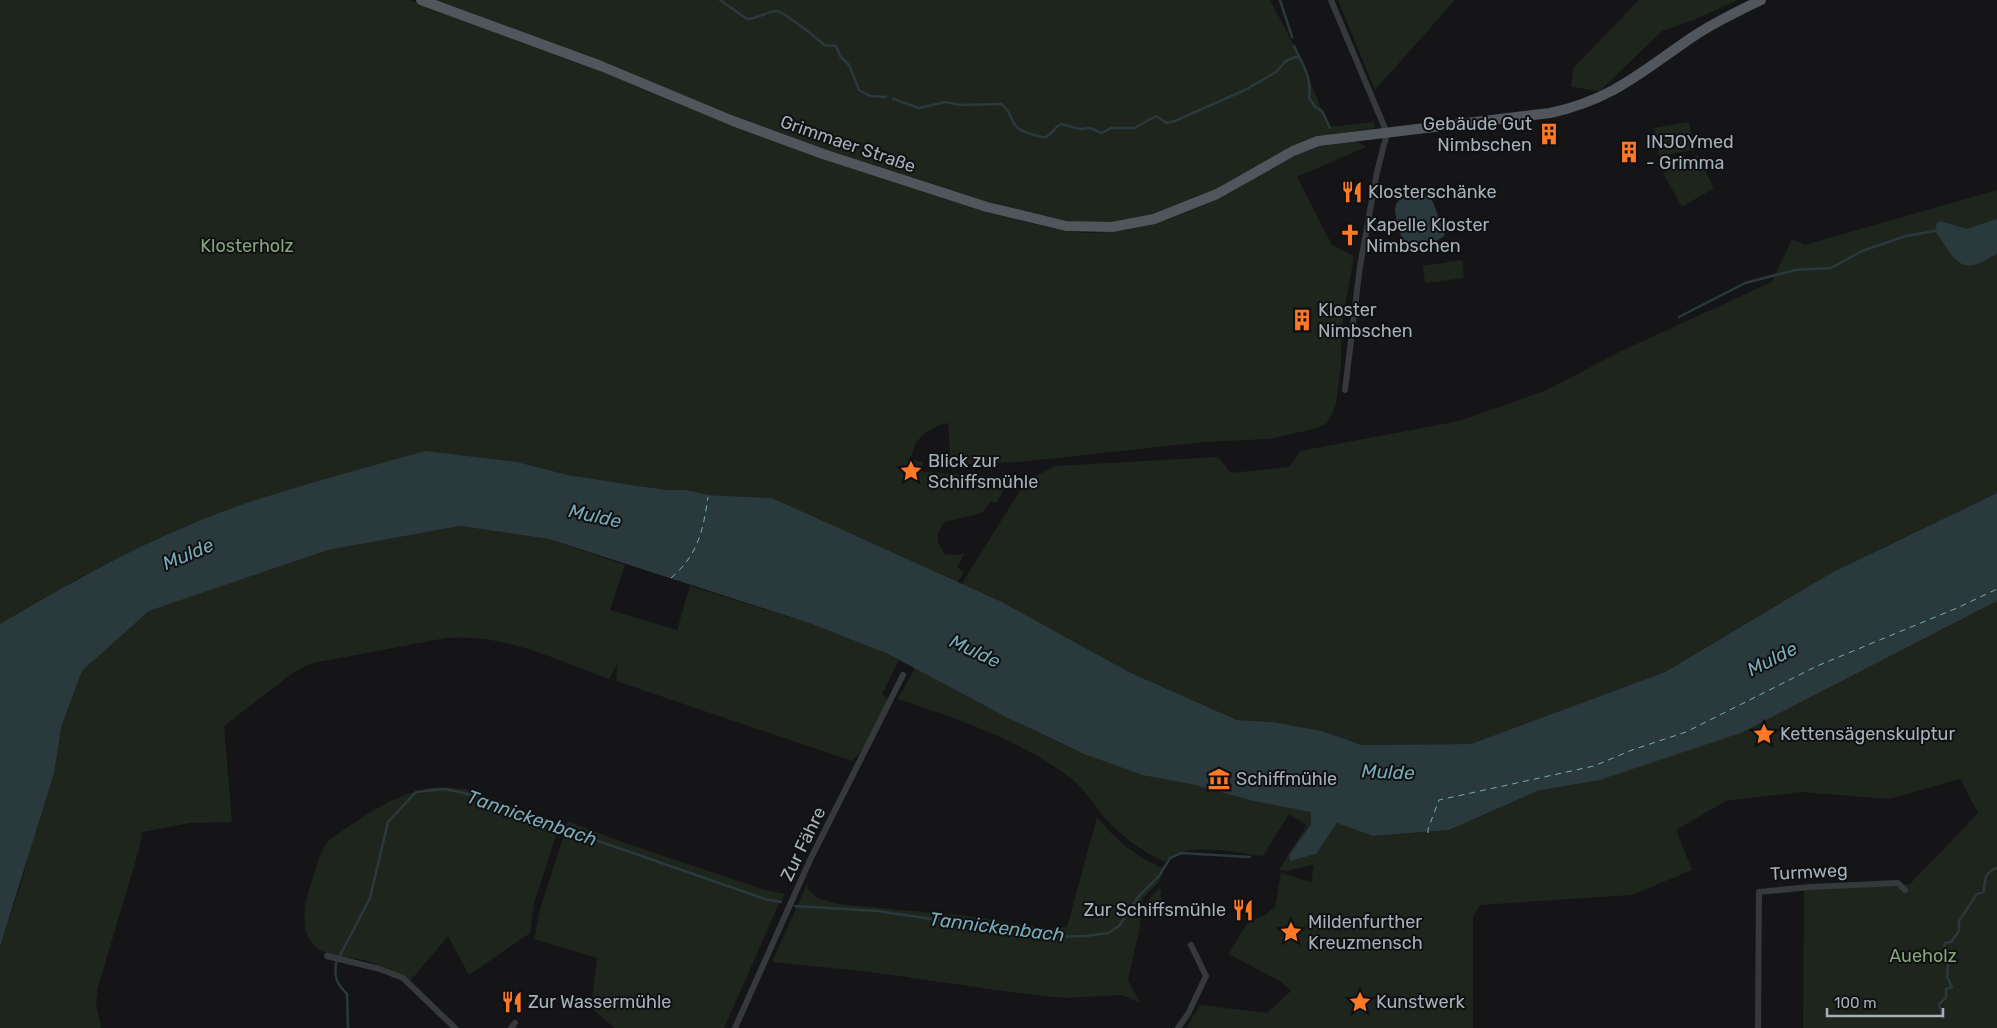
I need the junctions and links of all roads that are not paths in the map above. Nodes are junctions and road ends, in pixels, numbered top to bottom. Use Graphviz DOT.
graph roads {
  1 [pos="421,0"];
  2 [pos="1331,0"];
  3 [pos="1761,0"];
  4 [pos="1387,133"];
  5 [pos="1345,390"];
  6 [pos="903,675"];
  7 [pos="1905,890"];
  8 [pos="1191,945"];
  9 [pos="327,956"];
  10 [pos="455,1028"];
  11 [pos="735,1028"];
  12 [pos="1178,1028"];
  13 [pos="1758,1028"];
  1 -- 4 [label="main road, Grimmaer Straße"];
  2 -- 4 [label="street"];
  3 -- 4 [label="main road, Grimmaer Straße"];
  4 -- 5 [label="street"];
  6 -- 11 [label="street, Zur Fähre"];
  7 -- 13 [label="street, Turmweg"];
  8 -- 12 [label="street"];
  9 -- 10 [label="street"];
}
